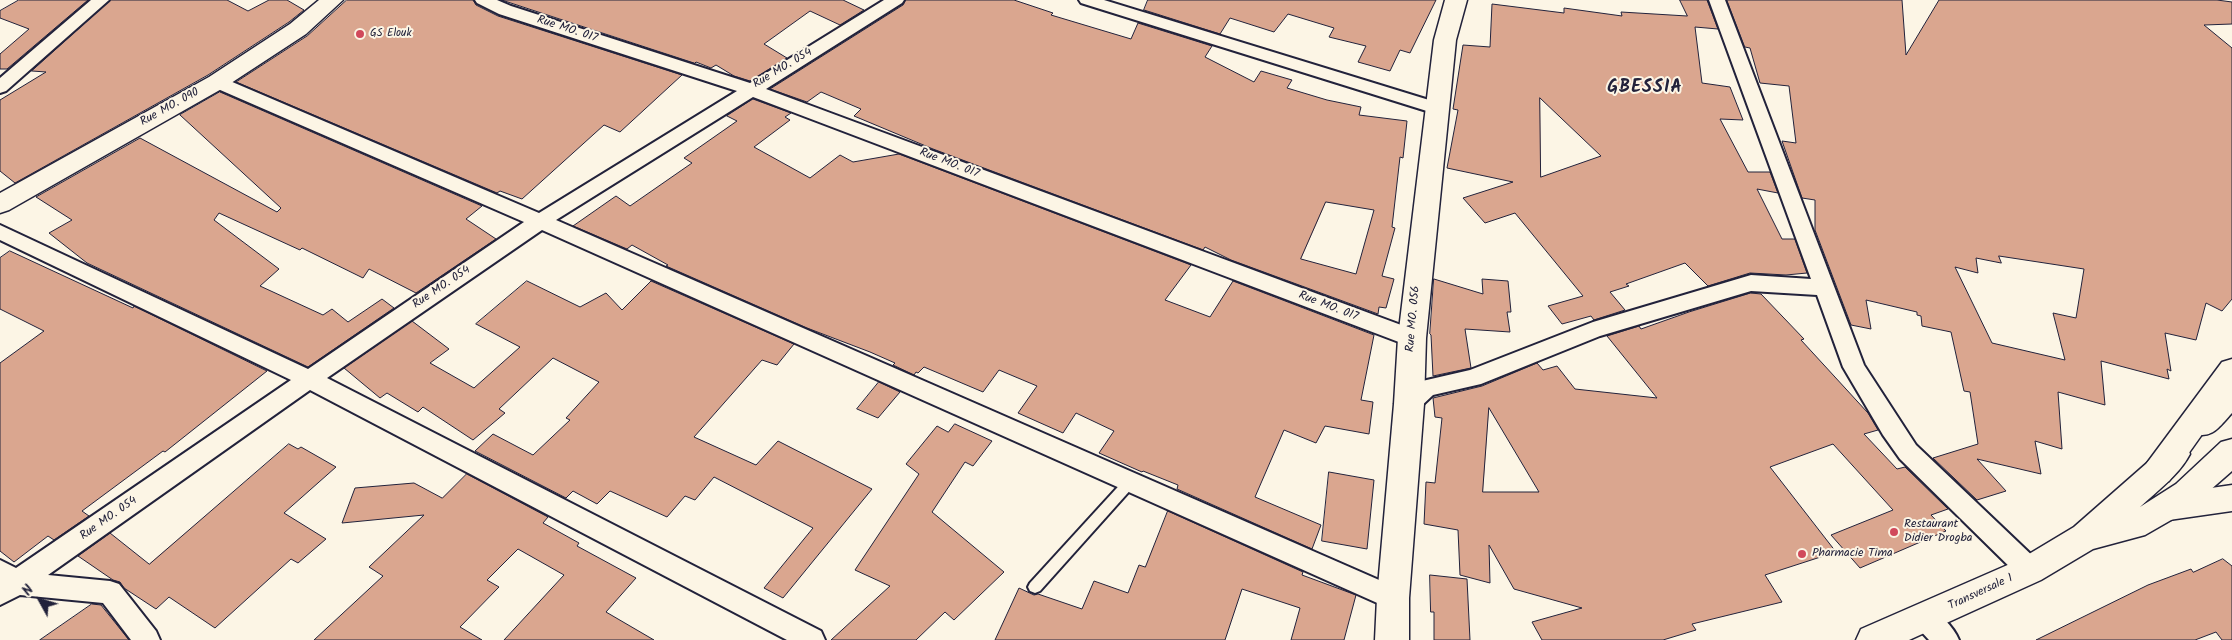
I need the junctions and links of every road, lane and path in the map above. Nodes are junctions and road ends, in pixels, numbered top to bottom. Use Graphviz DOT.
graph roads {
  1 [pos="102,0"];
  2 [pos="332,0"];
  3 [pos="483,0"];
  4 [pos="896,0"];
  5 [pos="1087,0"];
  6 [pos="1456,0"];
  7 [pos="1718,0"];
  8 [pos="217,82"];
  9 [pos="0,88"];
  10 [pos="750,89"];
  11 [pos="1436,108"];
  12 [pos="0,204"];
  13 [pos="540,222"];
  14 [pos="0,232"];
  15 [pos="1825,288"];
  16 [pos="1412,338"];
  17 [pos="309,379"];
  18 [pos="2231,391"];
  19 [pos="1409,404"];
  20 [pos="2232,451"];
  21 [pos="1130,482"];
  22 [pos="2232,498"];
  23 [pos="2169,507"];
  24 [pos="2085,537"];
  25 [pos="2030,570"];
  26 [pos="6,583"];
  27 [pos="1035,587"];
  28 [pos="1393,598"];
  29 [pos="1936,629"];
  30 [pos="147,640"];
  31 [pos="812,640"];
  32 [pos="1392,640"];
  33 [pos="1873,640"];
  1 -- 9 [label="street"];
  2 -- 8 [label="main road, Rue MO. 090"];
  3 -- 10 [label="street, Rue MO. 017"];
  4 -- 10 [label="street, Rue MO. 054"];
  5 -- 11 [label="street"];
  6 -- 11 [label="main road, Rue MO. 056"];
  7 -- 15 [label="street"];
  8 -- 12 [label="main road, Rue MO. 090"];
  8 -- 13 [label="street"];
  10 -- 13 [label="street, Rue MO. 054"];
  10 -- 16 [label="street, Rue MO. 017"];
  11 -- 16 [label="main road, Rue MO. 056"];
  13 -- 17 [label="street, Rue MO. 054"];
  13 -- 21 [label="street"];
  14 -- 17 [label="street"];
  15 -- 19 [label="street"];
  15 -- 25 [label="street"];
  16 -- 19 [label="main road, Rue MO. 056"];
  17 -- 26 [label="street, Rue MO. 054"];
  17 -- 31 [label="street"];
  18 -- 24 [label="main road, Transversale 1"];
  19 -- 28 [label="main road, Rue MO. 056"];
  20 -- 23 [label="main road, Transversale 1"];
  21 -- 27 [label="lane"];
  21 -- 28 [label="street"];
  22 -- 23 [label="main road"];
  23 -- 24 [label="main road, Transversale 1"];
  24 -- 25 [label="main road, Transversale 1"];
  25 -- 29 [label="main road, Transversale 1"];
  26 -- 30 [label="street"];
  28 -- 32 [label="main road, Rue MO. 056"];
  29 -- 33 [label="main road, Transversale 1"];
}
